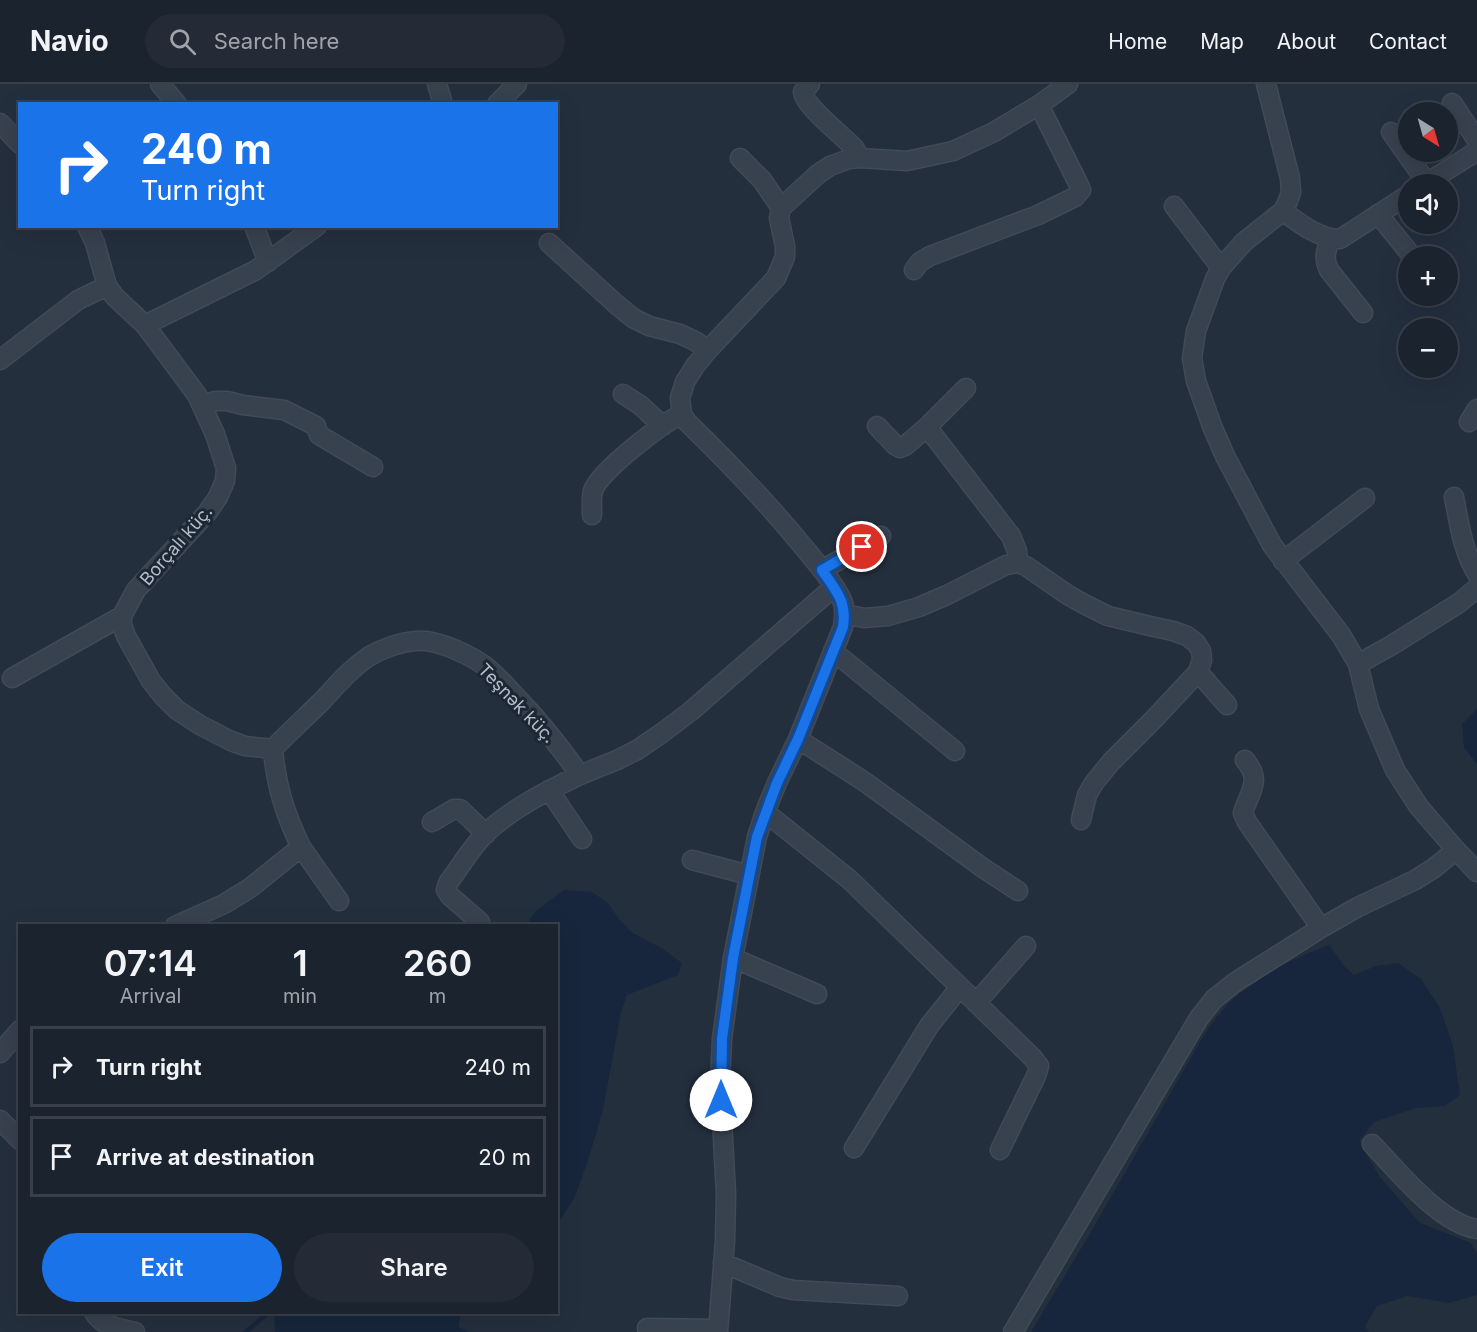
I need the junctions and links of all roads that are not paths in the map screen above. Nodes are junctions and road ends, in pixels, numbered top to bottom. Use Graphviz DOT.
graph roads {
  1 [pos="160,84"];
  2 [pos="437,84"];
  3 [pos="518,84"];
  4 [pos="810,84"];
  5 [pos="1068,84"];
  6 [pos="1266,84"];
  7 [pos="175,102"];
  8 [pos="442,102"];
  9 [pos="499,102"];
  10 [pos="1039,105"];
  11 [pos="1458,112"];
  12 [pos="0,123"];
  13 [pos="1391,132"];
  14 [pos="1477,140"];
  15 [pos="18,142"];
  16 [pos="1477,151"];
  17 [pos="740,158"];
  18 [pos="860,158"];
  19 [pos="1419,174"];
  20 [pos="1441,174"];
  21 [pos="1398,201"];
  22 [pos="1174,206"];
  23 [pos="781,208"];
  24 [pos="1283,211"];
  25 [pos="1378,214"];
  26 [pos="88,228"];
  27 [pos="255,228"];
  28 [pos="314,228"];
  29 [pos="1330,239"];
  30 [pos="549,243"];
  31 [pos="1404,246"];
  32 [pos="268,262"];
  33 [pos="1221,268"];
  34 [pos="914,270"];
  35 [pos="107,286"];
  36 [pos="1363,313"];
  37 [pos="145,325"];
  38 [pos="708,350"];
  39 [pos="0,360"];
  40 [pos="966,388"];
  41 [pos="623,394"];
  42 [pos="203,406"];
  43 [pos="682,414"];
  44 [pos="663,426"];
  45 [pos="877,426"];
  46 [pos="927,427"];
  47 [pos="373,467"];
  48 [pos="1454,497"];
  49 [pos="1365,498"];
  50 [pos="592,515"];
  51 [pos="881,536"];
  52 [pos="1283,561"];
  53 [pos="1018,563"];
  54 [pos="822,570"];
  55 [pos="1477,574"];
  56 [pos="834,587"];
  57 [pos="1477,588"];
  58 [pos="845,614"];
  59 [pos="122,616"];
  60 [pos="833,651"];
  61 [pos="1358,664"];
  62 [pos="1198,672"];
  63 [pos="12,678"];
  64 [pos="1227,705"];
  65 [pos="798,739"];
  66 [pos="273,749"];
  67 [pos="955,751"];
  68 [pos="1245,760"];
  69 [pos="580,775"];
  70 [pos="549,790"];
  71 [pos="765,812"];
  72 [pos="1081,820"];
  73 [pos="432,822"];
  74 [pos="486,834"];
  75 [pos="582,839"];
  76 [pos="300,847"];
  77 [pos="1456,850"];
  78 [pos="692,860"];
  79 [pos="1477,872"];
  80 [pos="749,875"];
  81 [pos="1018,891"];
  82 [pos="339,901"];
  83 [pos="179,924"];
  84 [pos="480,924"];
  85 [pos="1321,928"];
  86 [pos="1026,946"];
  87 [pos="733,958"];
  88 [pos="960,987"];
  89 [pos="817,994"];
  90 [pos="976,1003"];
  91 [pos="0,1120"];
  92 [pos="18,1138"];
  93 [pos="1372,1144"];
  94 [pos="854,1148"];
  95 [pos="1000,1150"];
  96 [pos="1477,1229"];
  97 [pos="723,1263"];
  98 [pos="898,1296"];
  99 [pos="95,1314"];
  100 [pos="647,1328"];
  101 [pos="718,1330"];
  102 [pos="135,1332"];
  103 [pos="1013,1332"];
  1 -- 7 [label="street"];
  2 -- 8 [label="street"];
  3 -- 9 [label="street"];
  4 -- 18 [label="street"];
  5 -- 10 [label="street"];
  6 -- 24 [label="street"];
  10 -- 18 [label="street"];
  10 -- 34 [label="street"];
  11 -- 14 [label="street"];
  12 -- 15 [label="street"];
  13 -- 19 [label="street"];
  16 -- 20 [label="street"];
  17 -- 23 [label="street"];
  18 -- 23 [label="street"];
  21 -- 25 [label="street"];
  22 -- 33 [label="street"];
  23 -- 38 [label="street"];
  24 -- 29 [label="street"];
  24 -- 33 [label="street"];
  25 -- 29 [label="street"];
  25 -- 31 [label="street"];
  26 -- 35 [label="street, Borçalı küç."];
  27 -- 32 [label="street"];
  28 -- 32 [label="street"];
  29 -- 36 [label="street"];
  30 -- 38 [label="street"];
  32 -- 37 [label="street"];
  33 -- 52 [label="street"];
  35 -- 37 [label="street, Borçalı küç."];
  35 -- 39 [label="street"];
  37 -- 42 [label="street, Borçalı küç."];
  38 -- 43 [label="street"];
  40 -- 46 [label="street"];
  41 -- 44 [label="street"];
  42 -- 47 [label="street"];
  42 -- 59 [label="street, Borçalı küç."];
  43 -- 44 [label="street"];
  43 -- 54 [label="street"];
  44 -- 50 [label="street"];
  45 -- 46 [label="street"];
  46 -- 53 [label="street"];
  48 -- 55 [label="street"];
  49 -- 52 [label="street"];
  51 -- 54 [label="street"];
  52 -- 61 [label="street"];
  53 -- 58 [label="street"];
  53 -- 62 [label="street"];
  54 -- 56 [label="street"];
  56 -- 58 [label="street"];
  56 -- 69 [label="street"];
  57 -- 61 [label="street"];
  58 -- 60 [label="street"];
  59 -- 63 [label="street"];
  59 -- 66 [label="street"];
  60 -- 65 [label="street"];
  60 -- 67 [label="street"];
  61 -- 77 [label="street"];
  62 -- 64 [label="street"];
  62 -- 72 [label="street"];
  65 -- 71 [label="street"];
  65 -- 81 [label="street"];
  66 -- 69 [label="street, Teşnək küç."];
  66 -- 76 [label="street"];
  68 -- 85 [label="street"];
  69 -- 70 [label="street"];
  70 -- 74 [label="street"];
  70 -- 75 [label="street"];
  71 -- 80 [label="street"];
  71 -- 88 [label="street"];
  73 -- 74 [label="street"];
  74 -- 84 [label="street"];
  76 -- 82 [label="street"];
  76 -- 83 [label="street"];
  77 -- 79 [label="street"];
  77 -- 85 [label="street"];
  78 -- 80 [label="street"];
  80 -- 87 [label="street"];
  85 -- 103 [label="street"];
  86 -- 90 [label="street"];
  87 -- 89 [label="street"];
  87 -- 97 [label="street"];
  88 -- 90 [label="street"];
  88 -- 94 [label="street"];
  90 -- 95 [label="street"];
  91 -- 92 [label="street"];
  93 -- 96 [label="street"];
  97 -- 98 [label="street"];
  97 -- 101 [label="street"];
  99 -- 102 [label="street"];
  100 -- 101 [label="street"];
}
